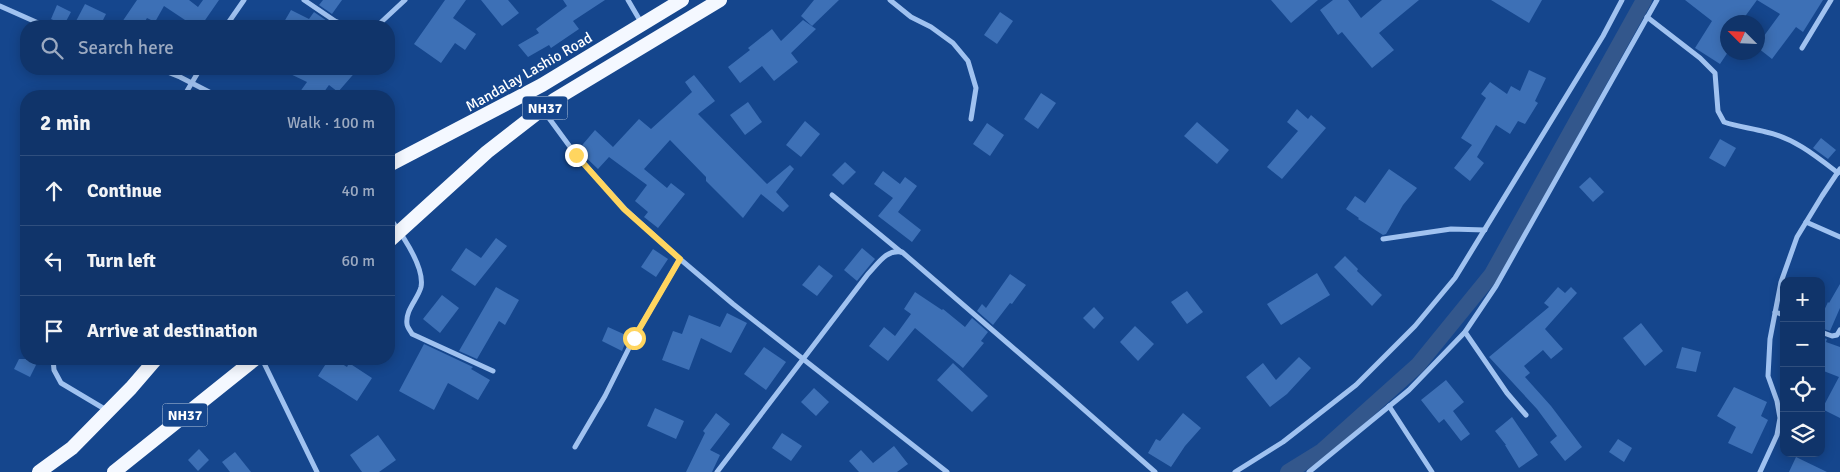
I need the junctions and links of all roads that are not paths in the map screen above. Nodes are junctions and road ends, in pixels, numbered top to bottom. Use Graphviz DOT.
graph roads {
  1 [pos="244,0"];
  2 [pos="304,0"];
  3 [pos="405,0"];
  4 [pos="628,0"];
  5 [pos="682,0"];
  6 [pos="720,0"];
  7 [pos="890,0"];
  8 [pos="1622,0"];
  9 [pos="1657,0"];
  10 [pos="1831,0"];
  11 [pos="0,6"];
  12 [pos="1647,17"];
  13 [pos="32,20"];
  14 [pos="230,20"];
  15 [pos="336,20"];
  16 [pos="384,20"];
  17 [pos="642,24"];
  18 [pos="1802,48"];
  19 [pos="174,75"];
  20 [pos="197,75"];
  21 [pos="192,83"];
  22 [pos="188,90"];
  23 [pos="205,90"];
  24 [pos="543,109"];
  25 [pos="971,119"];
  26 [pos="395,162"];
  27 [pos="1839,171"];
  28 [pos="832,194"];
  29 [pos="1806,222"];
  30 [pos="395,225"];
  31 [pos="1485,230"];
  32 [pos="400,231"];
  33 [pos="395,236"];
  34 [pos="1840,237"];
  35 [pos="1383,239"];
  36 [pos="902,252"];
  37 [pos="680,259"];
  38 [pos="1776,312"];
  39 [pos="1780,314"];
  40 [pos="1840,330"];
  41 [pos="1465,332"];
  42 [pos="1825,333"];
  43 [pos="803,358"];
  44 [pos="54,365"];
  45 [pos="150,365"];
  46 [pos="248,365"];
  47 [pos="265,365"];
  48 [pos="493,370"];
  49 [pos="1389,406"];
  50 [pos="108,411"];
  51 [pos="1526,416"];
  52 [pos="575,447"];
  53 [pos="39,472"];
  54 [pos="114,472"];
  55 [pos="318,472"];
  56 [pos="717,472"];
  57 [pos="947,472"];
  58 [pos="1155,472"];
  59 [pos="1235,472"];
  60 [pos="1309,472"];
  61 [pos="1432,472"];
  62 [pos="1760,472"];
  1 -- 14 [label="street"];
  2 -- 15 [label="street"];
  3 -- 16 [label="street"];
  4 -- 17 [label="street"];
  5 -- 17 [label="highway, Mandalay Lashio Road / NH37"];
  6 -- 24 [label="highway, NH37"];
  7 -- 25 [label="street"];
  8 -- 31 [label="street"];
  9 -- 12 [label="street"];
  10 -- 18 [label="street"];
  11 -- 13 [label="street"];
  12 -- 27 [label="street"];
  12 -- 41 [label="street"];
  17 -- 26 [label="highway, Mandalay Lashio Road / NH37"];
  19 -- 21 [label="street"];
  20 -- 21 [label="street"];
  21 -- 22 [label="street"];
  21 -- 23 [label="street"];
  24 -- 32 [label="highway, NH37"];
  24 -- 37 [label="street"];
  27 -- 29 [label="street"];
  28 -- 36 [label="street"];
  29 -- 34 [label="street"];
  29 -- 38 [label="street"];
  30 -- 32 [label="street"];
  31 -- 35 [label="street"];
  31 -- 59 [label="street"];
  32 -- 33 [label="highway, NH37"];
  32 -- 48 [label="street"];
  36 -- 43 [label="street"];
  36 -- 58 [label="street"];
  37 -- 43 [label="street"];
  37 -- 52 [label="street"];
  38 -- 39 [label="street"];
  38 -- 62 [label="street"];
  40 -- 42 [label="street"];
  41 -- 49 [label="street"];
  41 -- 51 [label="street"];
  43 -- 56 [label="street"];
  43 -- 57 [label="street"];
  44 -- 50 [label="street"];
  45 -- 50 [label="highway"];
  46 -- 54 [label="highway, NH37"];
  47 -- 55 [label="street"];
  49 -- 60 [label="street"];
  49 -- 61 [label="street"];
  50 -- 53 [label="highway"];
}
